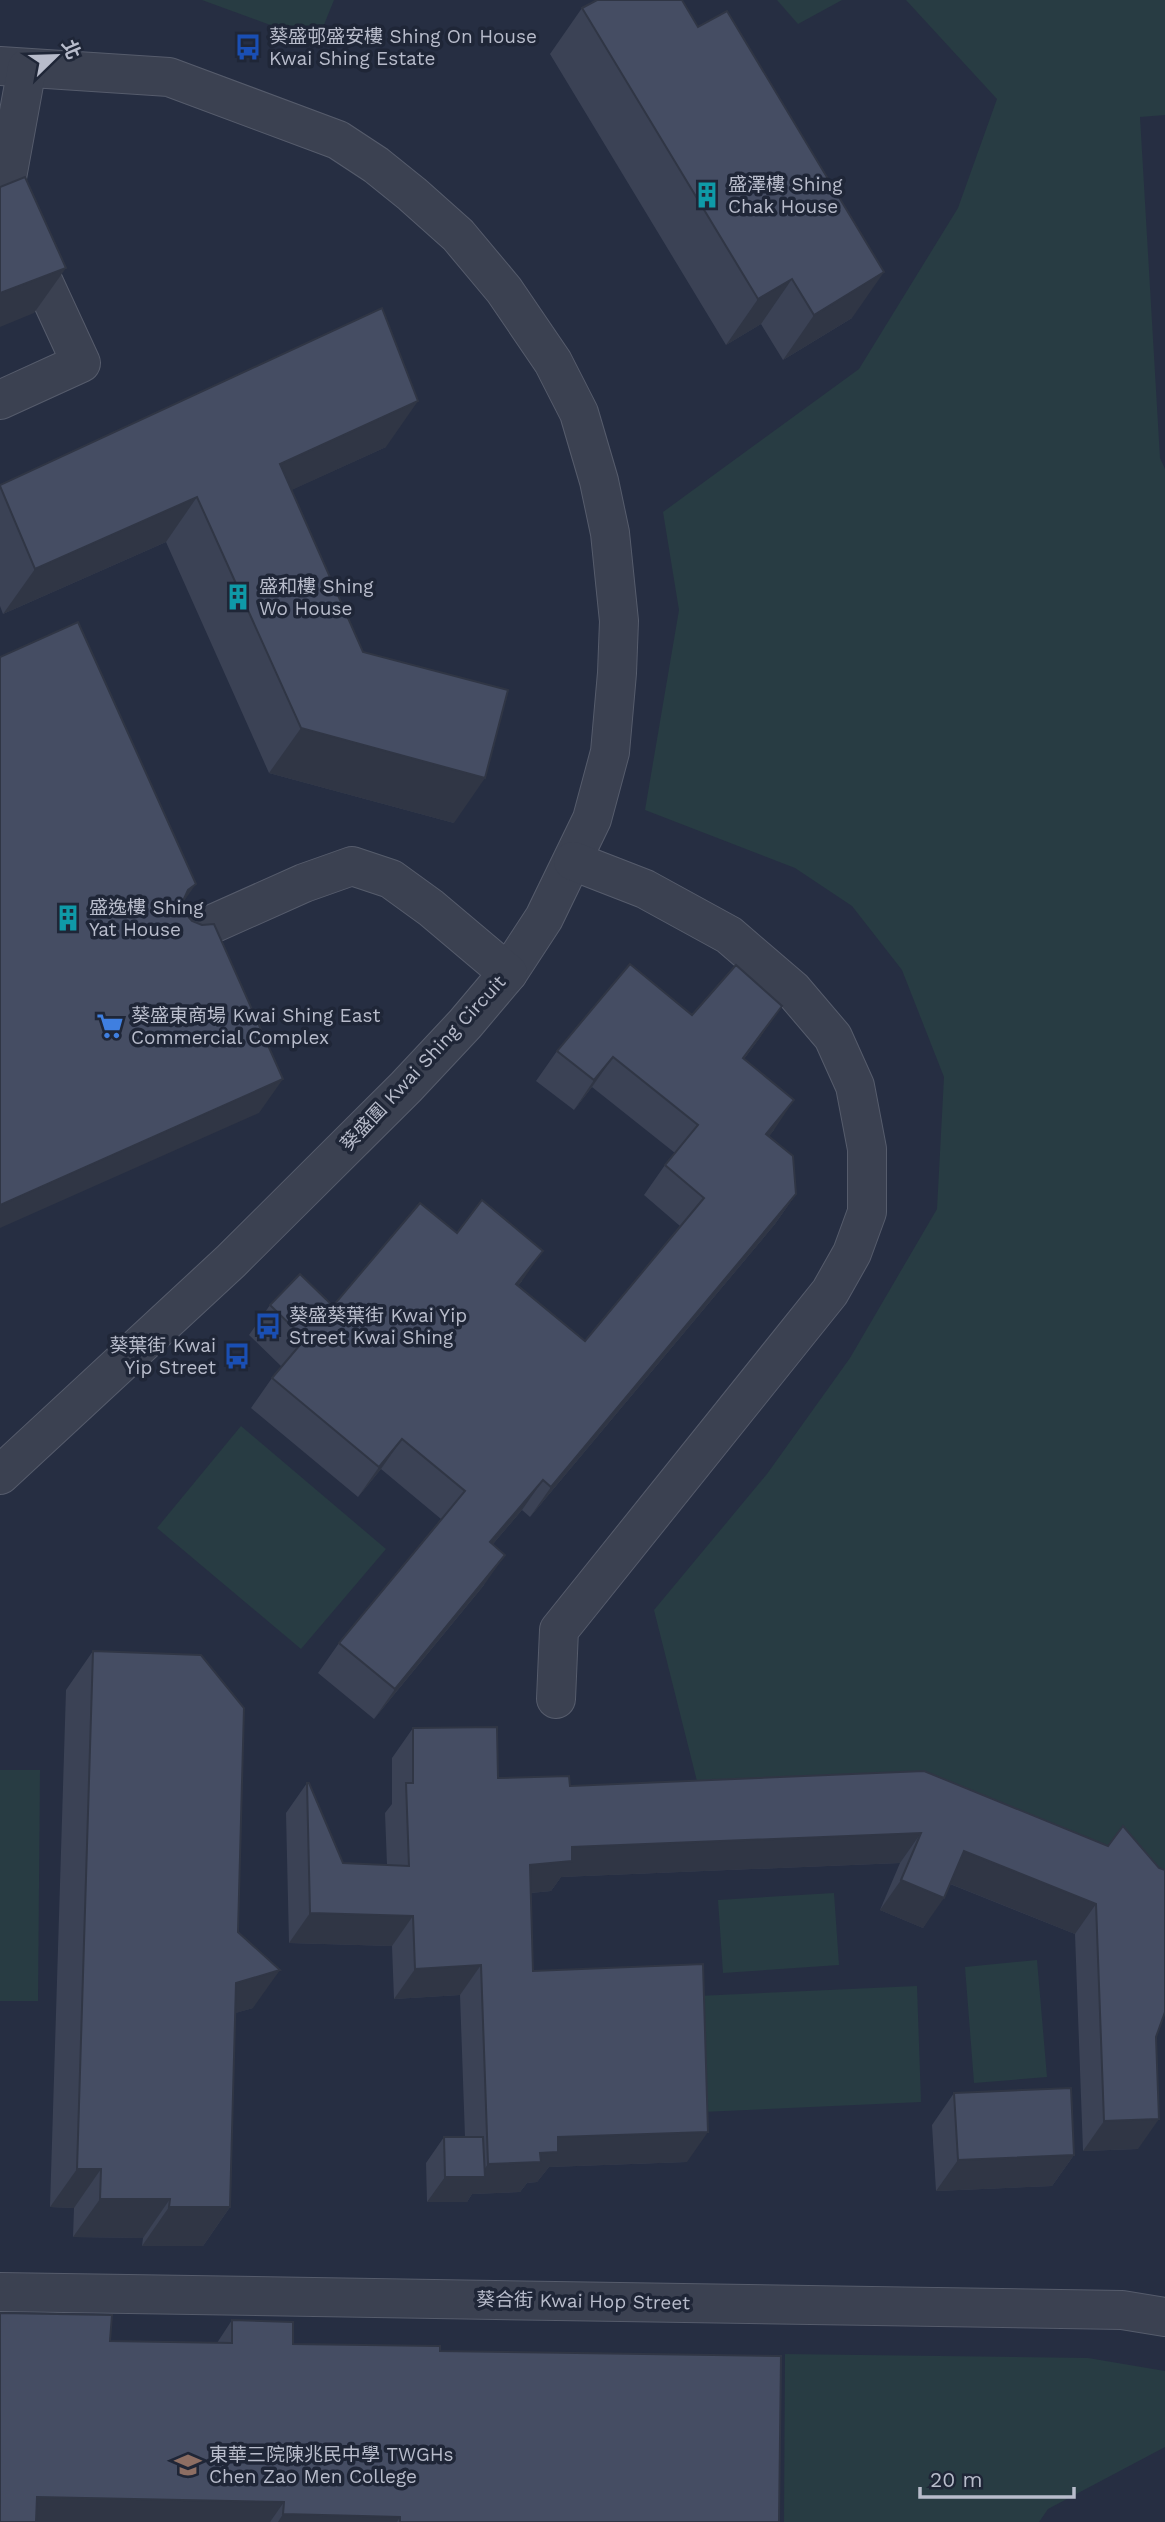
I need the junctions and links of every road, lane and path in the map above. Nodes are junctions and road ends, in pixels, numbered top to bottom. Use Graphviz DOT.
graph roads {
  1 [pos="14,67"];
  2 [pos="2,195"];
  3 [pos="0,400"];
  4 [pos="573,860"];
  5 [pos="181,938"];
  6 [pos="508,973"];
  7 [pos="0,1475"];
  8 [pos="555,1699"];
  9 [pos="0,2292"];
  10 [pos="1165,2318"];
  1 -- 2 [label="street"];
  1 -- 4 [label="street, 葵盛圍 Kwai Shing Circuit"];
  2 -- 3 [label="street"];
  4 -- 6 [label="street, 葵盛圍 Kwai Shing Circuit"];
  4 -- 8 [label="street"];
  5 -- 6 [label="street"];
  6 -- 7 [label="street, 葵盛圍 Kwai Shing Circuit"];
  9 -- 10 [label="street, 葵合街 Kwai Hop Street"];
}
